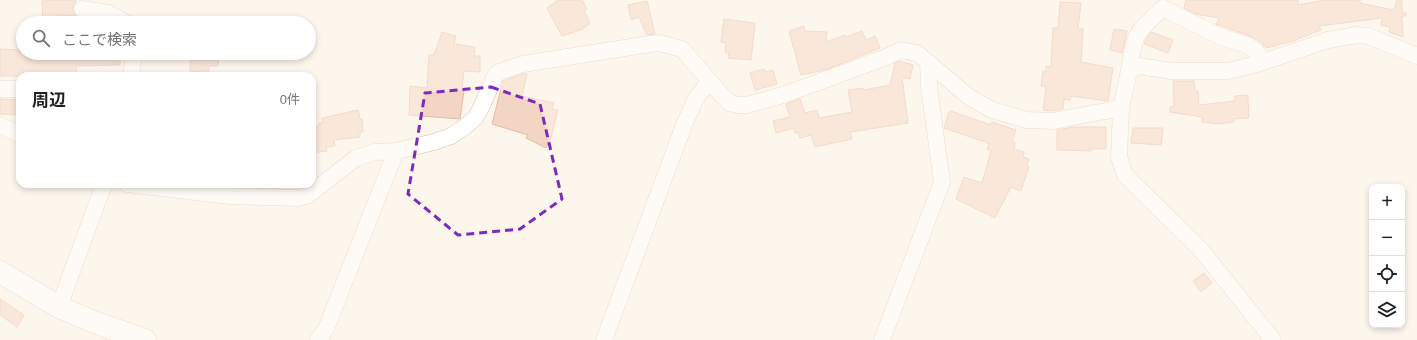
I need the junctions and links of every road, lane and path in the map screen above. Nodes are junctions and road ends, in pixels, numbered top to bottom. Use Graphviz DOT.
graph roads {
  1 [pos="1160,4"];
  2 [pos="82,9"];
  3 [pos="113,16"];
  4 [pos="1417,56"];
  5 [pos="133,60"];
  6 [pos="928,62"];
  7 [pos="1262,62"];
  8 [pos="1129,71"];
  9 [pos="132,72"];
  10 [pos="710,81"];
  11 [pos="16,88"];
  12 [pos="0,89"];
  13 [pos="1121,108"];
  14 [pos="0,125"];
  15 [pos="16,133"];
  16 [pos="396,151"];
  17 [pos="103,188"];
  18 [pos="159,188"];
  19 [pos="0,272"];
  20 [pos="59,307"];
  21 [pos="145,340"];
  22 [pos="318,340"];
  23 [pos="604,340"];
  24 [pos="882,340"];
  25 [pos="1273,340"];
  1 -- 7 [label="street"];
  1 -- 8 [label="street"];
  2 -- 3 [label="street"];
  4 -- 7 [label="street"];
  5 -- 9 [label="street"];
  6 -- 10 [label="street"];
  6 -- 13 [label="street"];
  6 -- 24 [label="street"];
  7 -- 8 [label="street"];
  8 -- 13 [label="street"];
  10 -- 16 [label="street"];
  10 -- 23 [label="street"];
  11 -- 12 [label="street"];
  13 -- 25 [label="street"];
  14 -- 15 [label="street"];
  16 -- 18 [label="street"];
  16 -- 22 [label="street"];
  17 -- 20 [label="street"];
  19 -- 20 [label="main road"];
  20 -- 21 [label="main road"];
}
